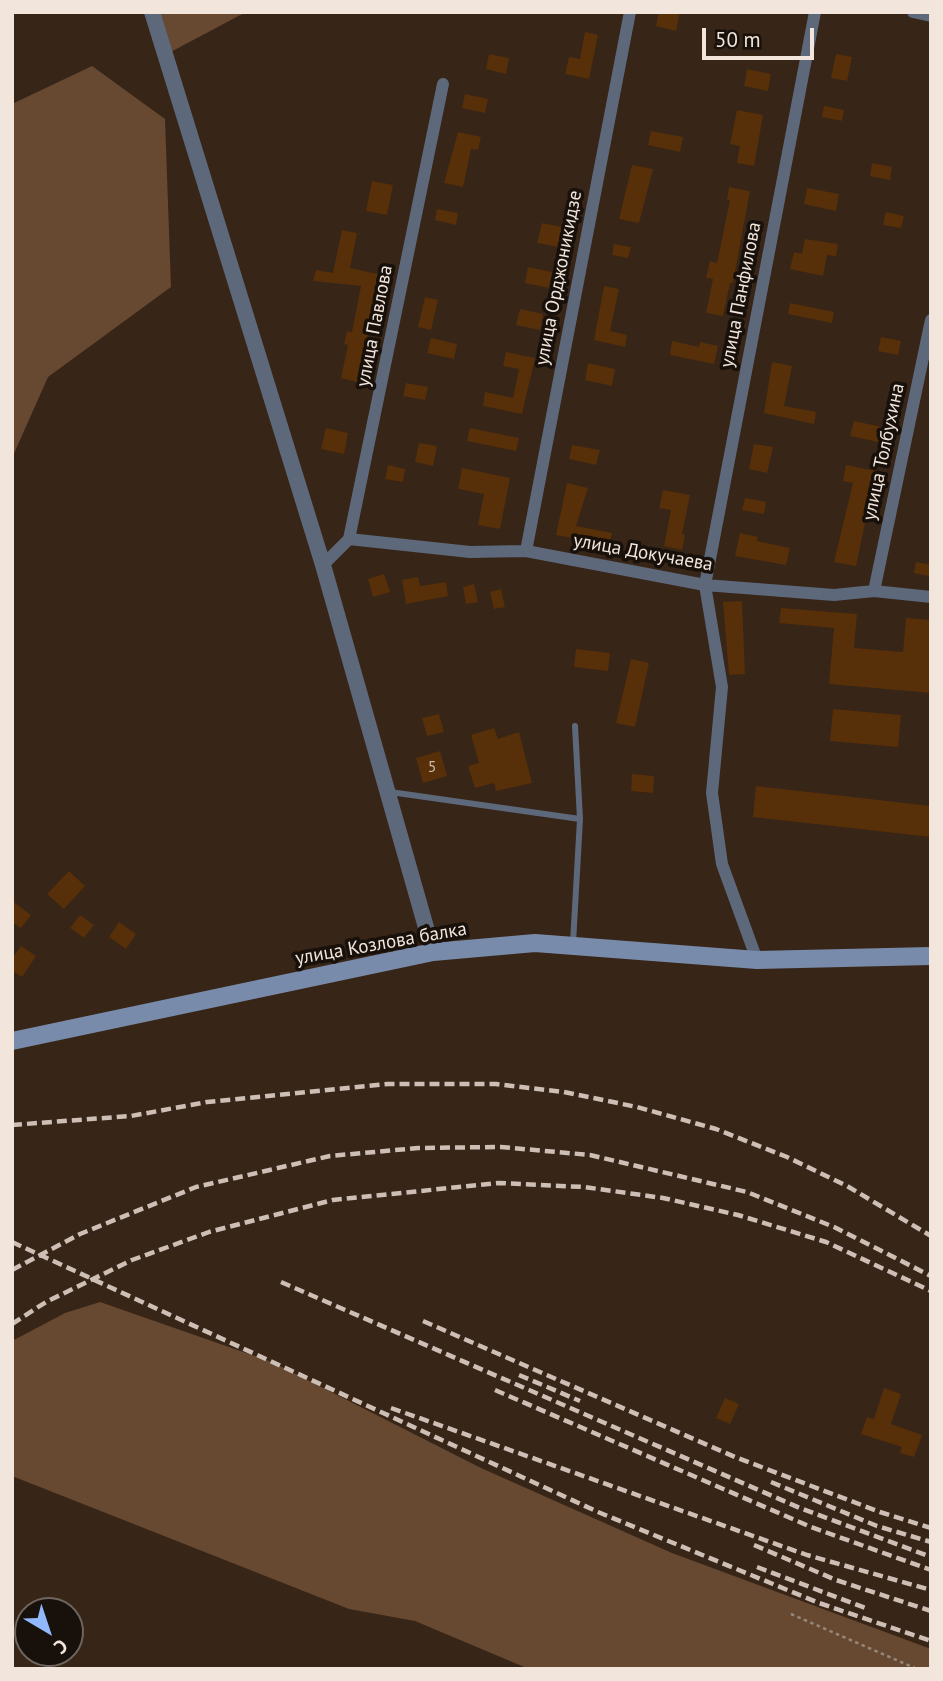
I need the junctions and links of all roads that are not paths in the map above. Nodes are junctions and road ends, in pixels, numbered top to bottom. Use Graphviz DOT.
graph roads {
  1 [pos="152,12"];
  2 [pos="630,12"];
  3 [pos="815,12"];
  4 [pos="913,12"];
  5 [pos="931,16"];
  6 [pos="443,84"];
  7 [pos="931,320"];
  8 [pos="349,539"];
  9 [pos="526,551"];
  10 [pos="323,565"];
  11 [pos="705,585"];
  12 [pos="874,591"];
  13 [pos="931,597"];
  14 [pos="575,726"];
  15 [pos="388,791"];
  16 [pos="580,819"];
  17 [pos="573,943"];
  18 [pos="433,952"];
  19 [pos="931,956"];
  20 [pos="757,960"];
  21 [pos="12,1041"];
  1 -- 10 [label="street"];
  2 -- 9 [label="street, улица Орджоникидзе"];
  3 -- 11 [label="street, улица Панфилова"];
  4 -- 5 [label="street"];
  6 -- 8 [label="street, улица Павлова"];
  7 -- 12 [label="street, улица Толбухина"];
  8 -- 9 [label="street, улица Докучаева"];
  8 -- 10 [label="street"];
  9 -- 11 [label="street, улица Докучаева"];
  10 -- 15 [label="street"];
  11 -- 12 [label="street, улица Докучаева"];
  11 -- 20 [label="street"];
  12 -- 13 [label="street, улица Докучаева"];
  14 -- 16 [label="lane"];
  15 -- 16 [label="lane"];
  15 -- 18 [label="street"];
  16 -- 17 [label="lane"];
  17 -- 18 [label="main road, улица Козлова балка"];
  17 -- 20 [label="main road, улица Козлова балка"];
  18 -- 21 [label="main road, улица Козлова балка"];
  19 -- 20 [label="main road, улица Козлова балка"];
}
